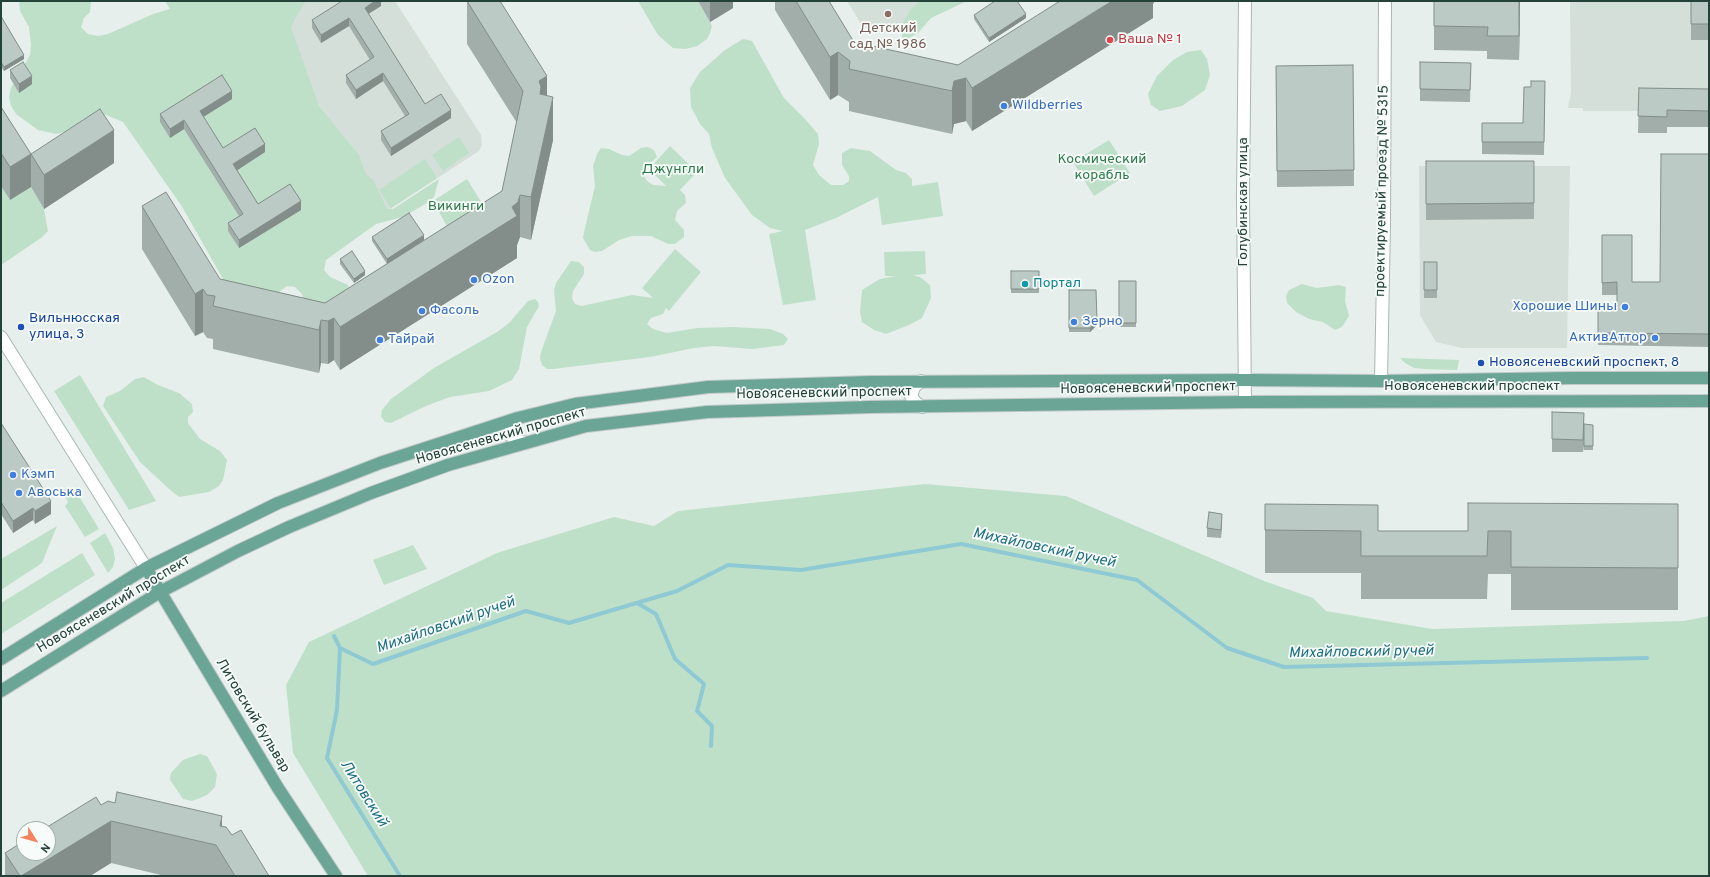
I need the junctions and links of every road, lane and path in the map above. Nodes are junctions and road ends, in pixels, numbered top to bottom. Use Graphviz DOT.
graph roads {
  1 [pos="1245,1"];
  2 [pos="1385,1"];
  3 [pos="1,338"];
  4 [pos="1709,378"];
  5 [pos="1246,380"];
  6 [pos="921,381"];
  7 [pos="1381,381"];
  8 [pos="1709,401"];
  9 [pos="1245,402"];
  10 [pos="922,407"];
  11 [pos="518,418"];
  12 [pos="491,427"];
  13 [pos="525,442"];
  14 [pos="498,450"];
  15 [pos="146,568"];
  16 [pos="160,592"];
  17 [pos="1,659"];
  18 [pos="1,691"];
  19 [pos="336,876"];
  1 -- 5 [label="street, Голубинская улица"];
  2 -- 7 [label="street, проектируемый проезд № 5315"];
  3 -- 15 [label="street"];
  4 -- 7 [label="main road, Новоясеневский проспект"];
  5 -- 6 [label="main road, Новоясеневский проспект"];
  5 -- 7 [label="main road, Новоясеневский проспект"];
  5 -- 9 [label="street, Голубинская улица"];
  6 -- 10 [label="street"];
  6 -- 11 [label="main road, Новоясеневский проспект"];
  8 -- 9 [label="main road, Новоясеневский проспект"];
  9 -- 10 [label="main road, Новоясеневский проспект"];
  10 -- 13 [label="main road, Новоясеневский проспект"];
  11 -- 12 [label="main road, Новоясеневский проспект"];
  11 -- 13 [label="street"];
  12 -- 14 [label="street"];
  12 -- 15 [label="main road, Новоясеневский проспект"];
  13 -- 14 [label="main road, Новоясеневский проспект"];
  14 -- 16 [label="main road, Новоясеневский проспект"];
  15 -- 16 [label="main road, Литовский бульвар"];
  15 -- 17 [label="main road, Новоясеневский проспект"];
  16 -- 18 [label="main road, Новоясеневский проспект"];
  16 -- 19 [label="main road, Литовский бульвар"];
}
